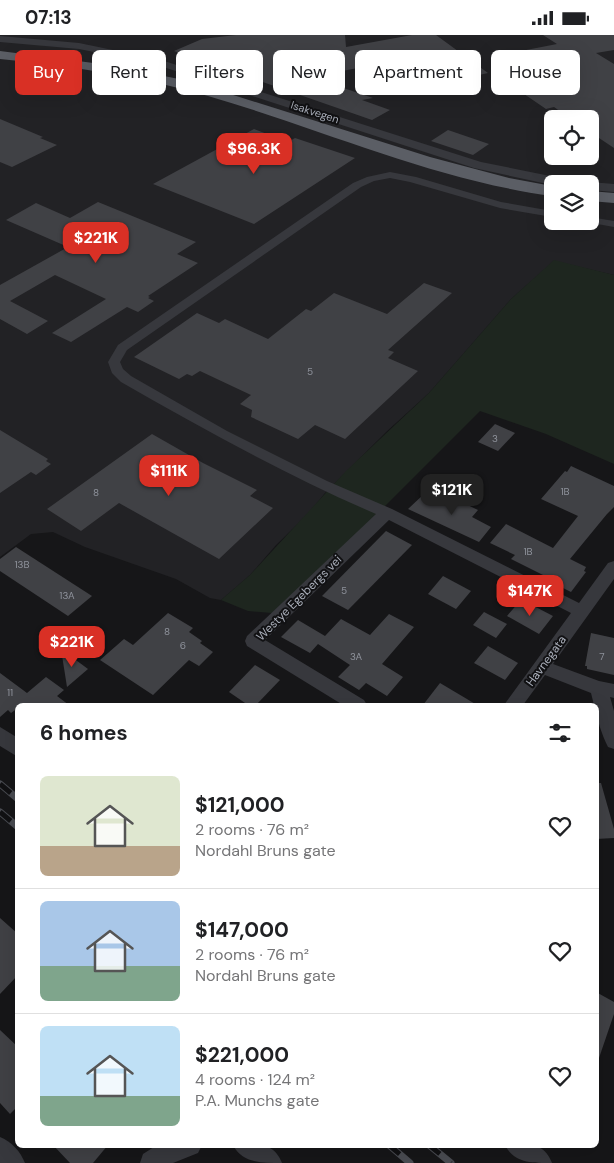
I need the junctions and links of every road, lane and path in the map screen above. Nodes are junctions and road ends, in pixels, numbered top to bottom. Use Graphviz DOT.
graph roads {
  1 [pos="0,39"];
  2 [pos="0,55"];
  3 [pos="544,179"];
  4 [pos="599,187"];
  5 [pos="614,188"];
  6 [pos="544,190"];
  7 [pos="599,197"];
  8 [pos="614,198"];
  9 [pos="544,213"];
  10 [pos="599,222"];
  11 [pos="614,224"];
  12 [pos="387,513"];
  13 [pos="614,567"];
  14 [pos="581,611"];
  15 [pos="542,667"];
  16 [pos="606,690"];
  17 [pos="355,703"];
  18 [pos="515,703"];
  19 [pos="0,735"];
  20 [pos="614,741"];
  21 [pos="15,747"];
  22 [pos="182,1148"];
  23 [pos="249,1148"];
  24 [pos="521,1148"];
  25 [pos="0,1149"];
  26 [pos="13,1163"];
  27 [pos="152,1163"];
  28 [pos="270,1163"];
  29 [pos="540,1163"];
  1 -- 3 [label="street, Isakvegen"];
  2 -- 6 [label="highway"];
  4 -- 5 [label="street"];
  7 -- 8 [label="highway"];
  9 -- 12 [label="street"];
  10 -- 11 [label="street"];
  12 -- 14 [label="street"];
  12 -- 17 [label="street, Westye Egebergs vei"];
  13 -- 14 [label="street, Havnegata"];
  14 -- 15 [label="street, Havnegata"];
  15 -- 16 [label="street"];
  15 -- 18 [label="street, Havnegata"];
  16 -- 20 [label="street"];
  19 -- 21 [label="street"];
  22 -- 27 [label="street"];
  23 -- 28 [label="street"];
  24 -- 29 [label="street"];
  25 -- 26 [label="street"];
}
